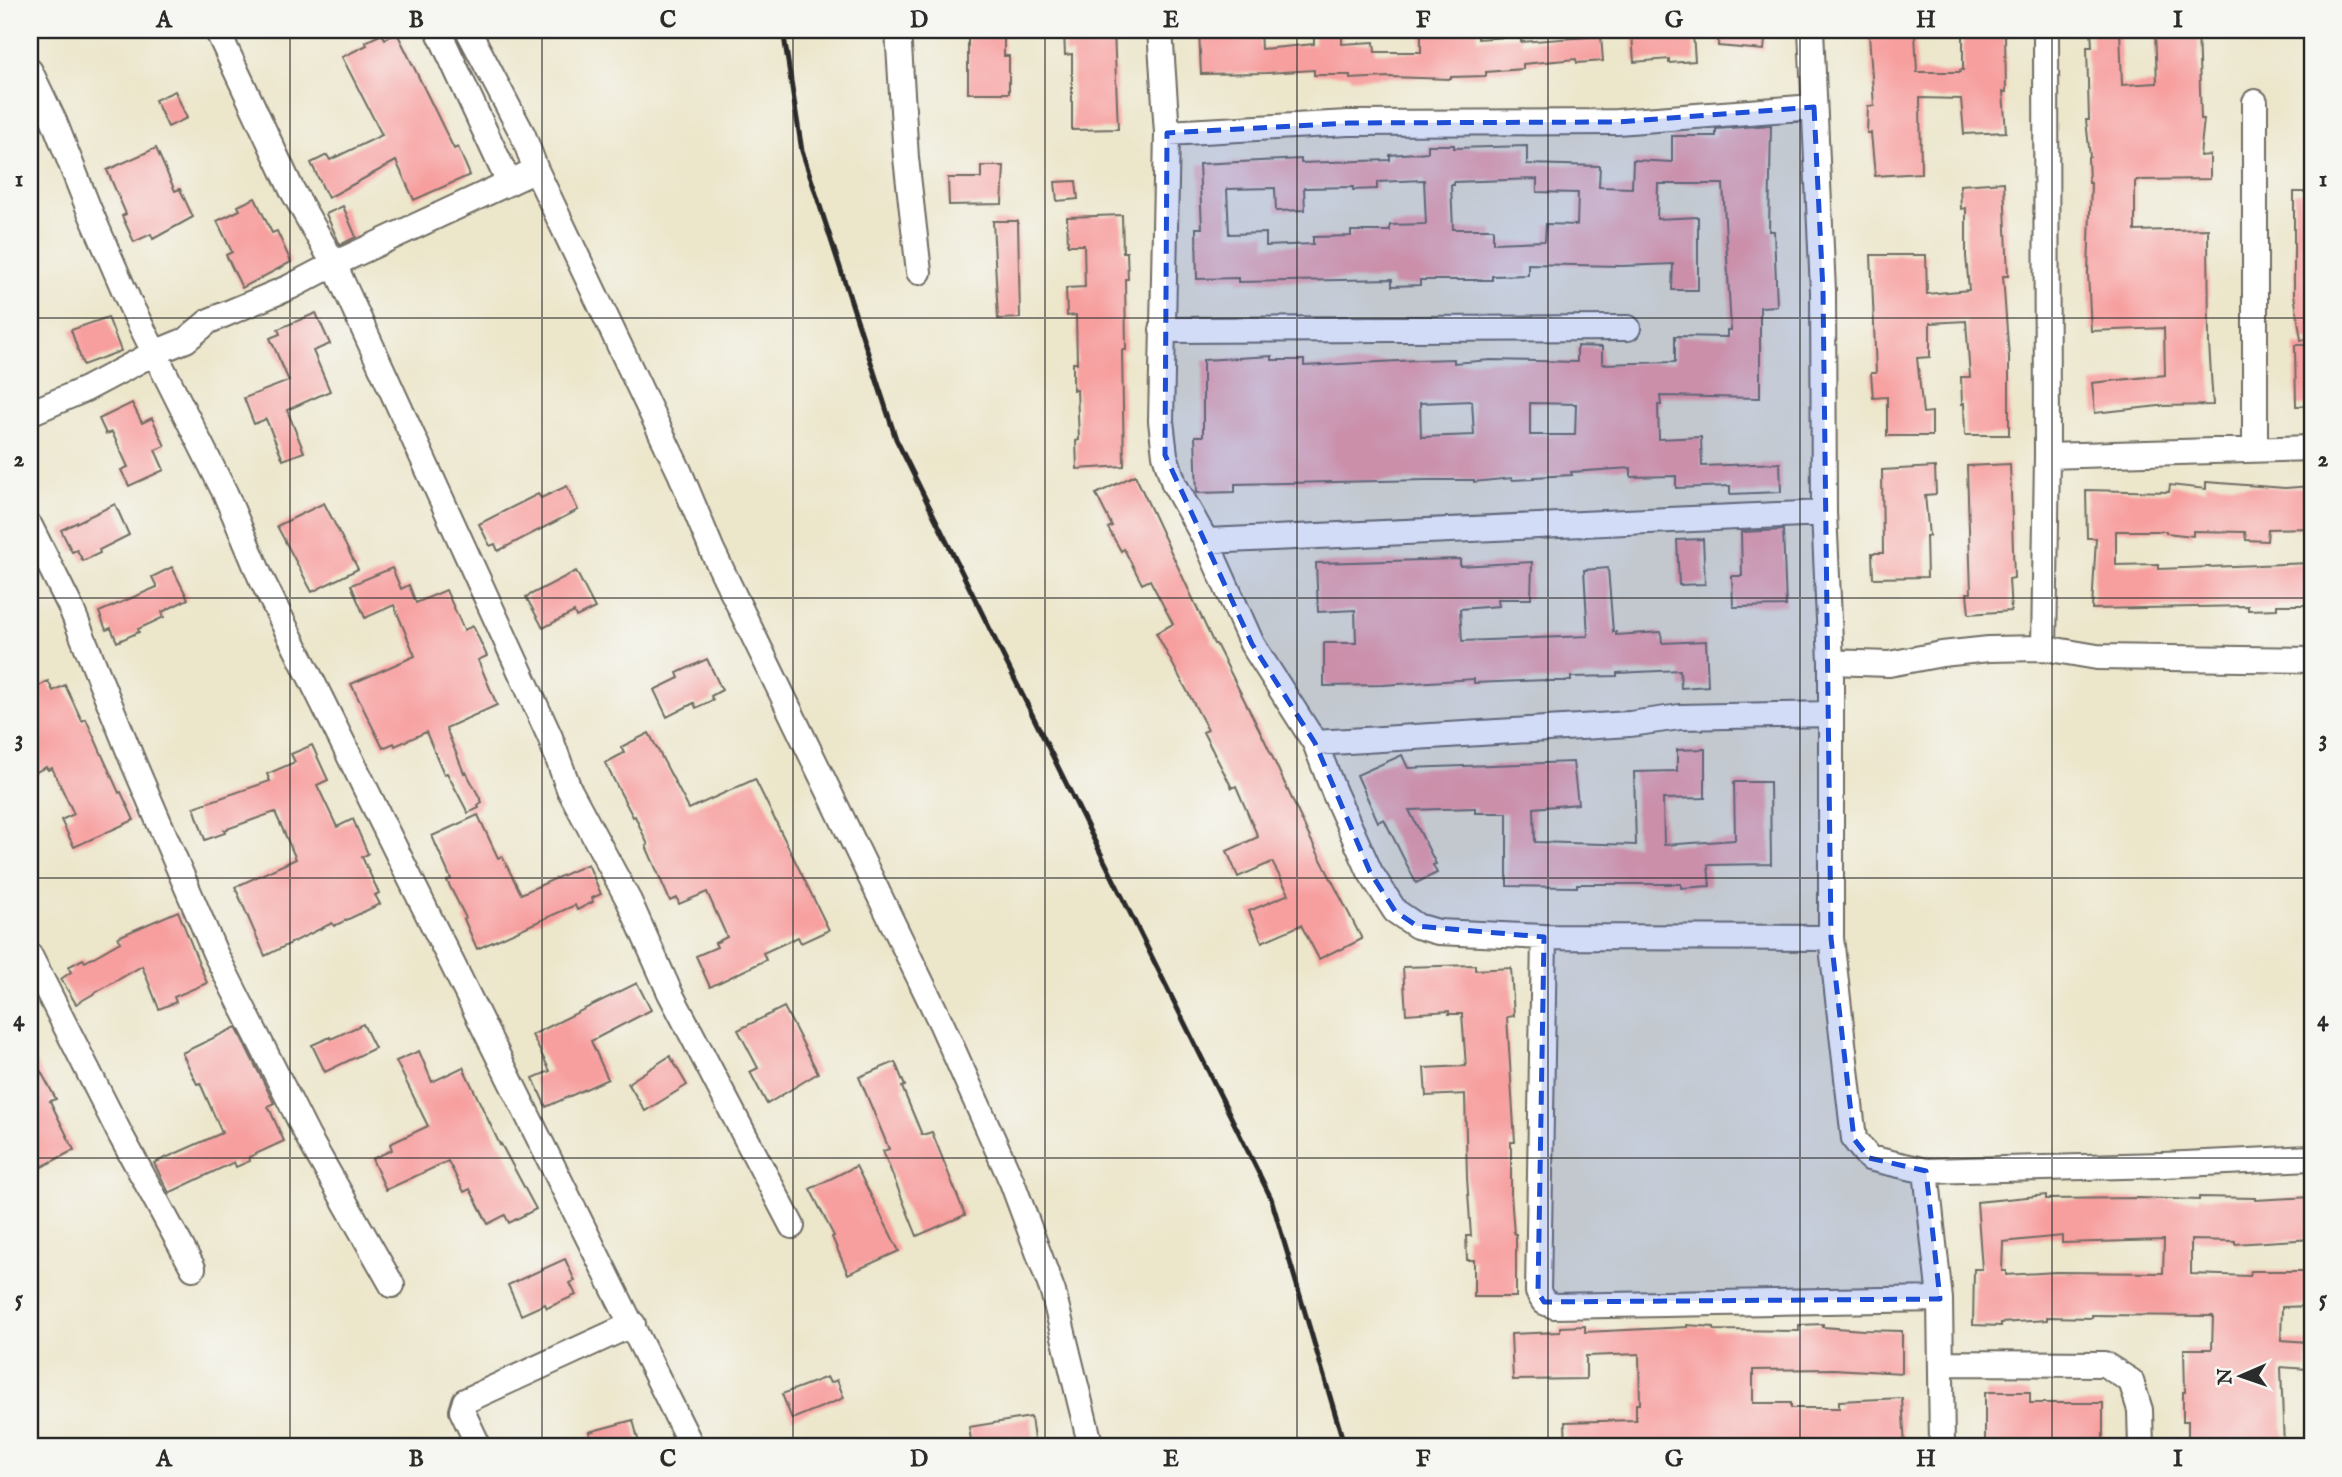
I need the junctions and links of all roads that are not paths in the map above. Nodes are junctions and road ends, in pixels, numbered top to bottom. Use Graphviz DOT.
graph roads {
  1 [pos="217,30"];
  2 [pos="438,30"];
  3 [pos="468,30"];
  4 [pos="898,30"];
  5 [pos="1160,30"];
  6 [pos="1811,30"];
  7 [pos="2046,30"];
  8 [pos="30,71"];
  9 [pos="2255,102"];
  10 [pos="1814,107"];
  11 [pos="1167,133"];
  12 [pos="536,170"];
  13 [pos="509,183"];
  14 [pos="334,264"];
  15 [pos="919,271"];
  16 [pos="1628,328"];
  17 [pos="1163,330"];
  18 [pos="154,353"];
  19 [pos="30,413"];
  20 [pos="2312,448"];
  21 [pos="2255,449"];
  22 [pos="2047,456"];
  23 [pos="1824,513"];
  24 [pos="30,526"];
  25 [pos="1206,541"];
  26 [pos="2044,648"];
  27 [pos="2312,660"];
  28 [pos="1830,662"];
  29 [pos="1830,714"];
  30 [pos="1315,743"];
  31 [pos="1544,937"];
  32 [pos="1831,938"];
  33 [pos="30,956"];
  34 [pos="2312,1158"];
  35 [pos="1926,1171"];
  36 [pos="792,1226"];
  37 [pos="194,1268"];
  38 [pos="392,1285"];
  39 [pos="1940,1299"];
  40 [pos="633,1324"];
  41 [pos="1942,1363"];
  42 [pos="478,1447"];
  43 [pos="692,1447"];
  44 [pos="1091,1447"];
  45 [pos="1942,1447"];
  46 [pos="2141,1447"];
  1 -- 14 [label="street"];
  2 -- 13 [label="street"];
  3 -- 12 [label="street"];
  4 -- 15 [label="street"];
  5 -- 11 [label="street"];
  6 -- 10 [label="street"];
  7 -- 22 [label="street"];
  8 -- 18 [label="street"];
  9 -- 21 [label="street"];
  10 -- 11 [label="street"];
  10 -- 23 [label="street"];
  11 -- 17 [label="street"];
  12 -- 13 [label="street"];
  12 -- 44 [label="street"];
  13 -- 14 [label="street"];
  14 -- 18 [label="street"];
  14 -- 36 [label="street"];
  16 -- 17 [label="street"];
  17 -- 25 [label="street"];
  18 -- 19 [label="street"];
  18 -- 40 [label="street"];
  20 -- 21 [label="street"];
  21 -- 22 [label="street"];
  22 -- 26 [label="street"];
  23 -- 25 [label="street"];
  23 -- 28 [label="street"];
  24 -- 38 [label="street"];
  25 -- 30 [label="street"];
  26 -- 27 [label="street"];
  26 -- 28 [label="street"];
  28 -- 29 [label="street"];
  29 -- 30 [label="street"];
  29 -- 32 [label="street"];
  30 -- 31 [label="street"];
  31 -- 32 [label="street"];
  31 -- 39 [label="street"];
  32 -- 35 [label="street"];
  33 -- 37 [label="street"];
  34 -- 35 [label="street"];
  35 -- 39 [label="street"];
  39 -- 41 [label="street"];
  40 -- 42 [label="street"];
  40 -- 43 [label="street"];
  41 -- 45 [label="street"];
  41 -- 46 [label="street"];
}
